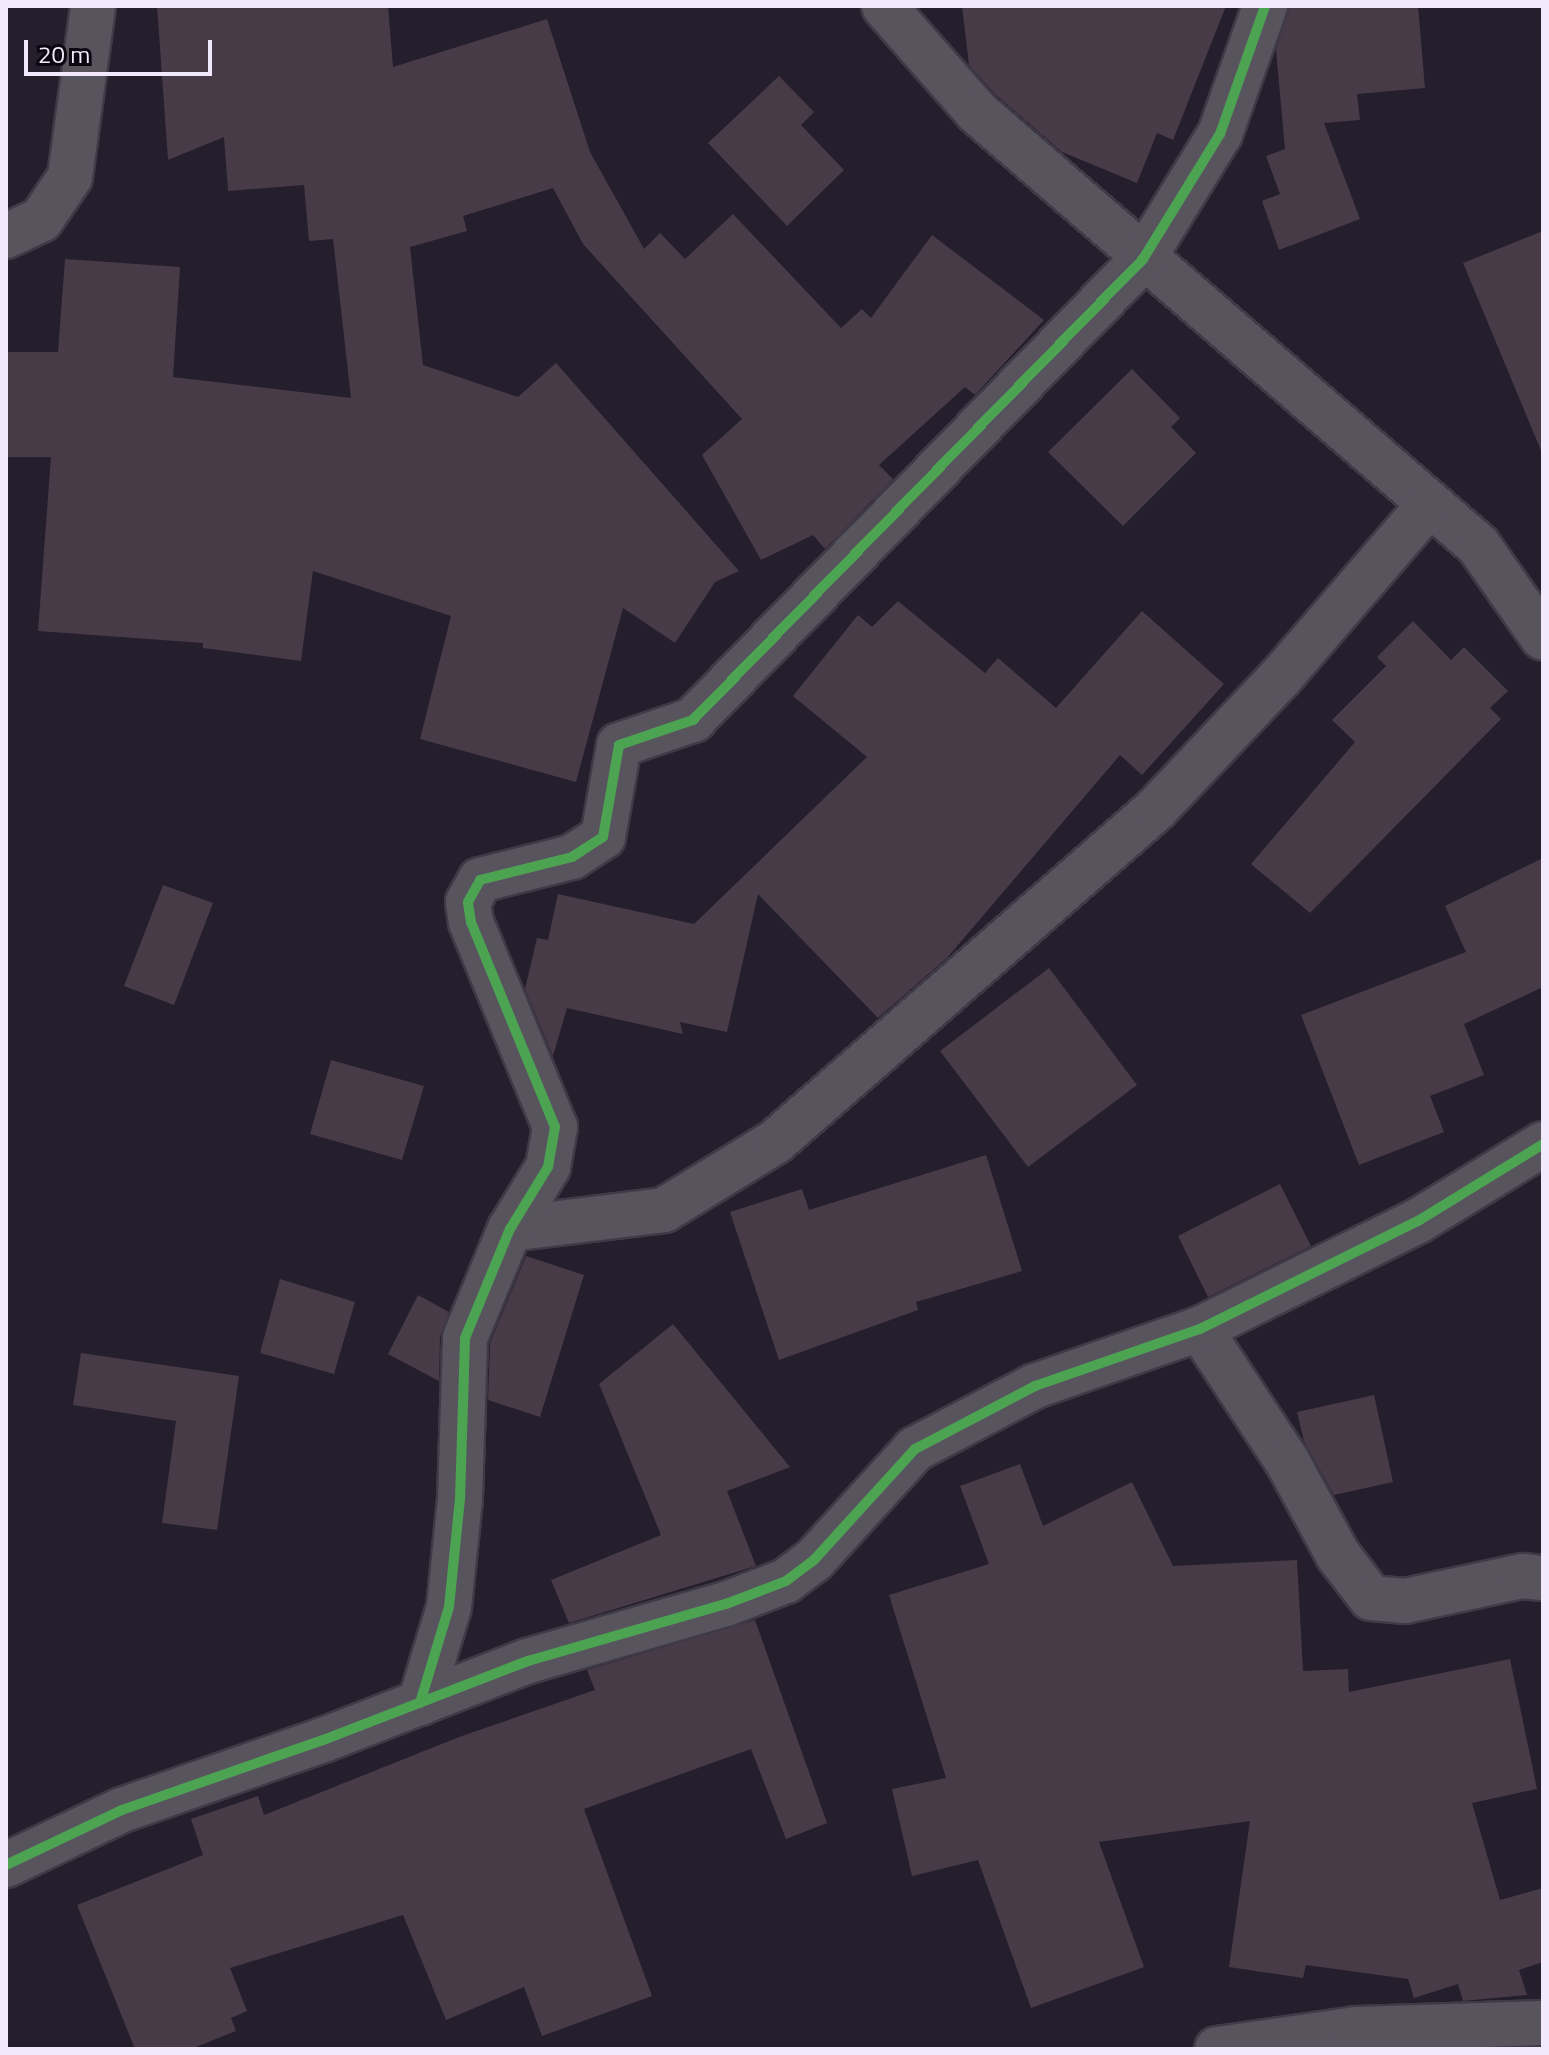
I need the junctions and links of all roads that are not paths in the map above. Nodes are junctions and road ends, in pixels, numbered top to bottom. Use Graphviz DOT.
graph roads {
  1 [pos="93,6"];
  2 [pos="884,6"];
  3 [pos="1265,6"];
  4 [pos="6,236"];
  5 [pos="1143,259"];
  6 [pos="1428,506"];
  7 [pos="1543,638"];
  8 [pos="1543,1144"];
  9 [pos="510,1229"];
  10 [pos="1200,1329"];
  11 [pos="1543,1578"];
  12 [pos="420,1703"];
  13 [pos="6,1865"];
  14 [pos="1543,2023"];
  15 [pos="1217,2049"];
  1 -- 4 [label="street"];
  2 -- 5 [label="street"];
  3 -- 5 [label="street"];
  5 -- 6 [label="street"];
  5 -- 9 [label="street"];
  6 -- 7 [label="street"];
  6 -- 9 [label="street"];
  8 -- 10 [label="street"];
  9 -- 12 [label="street"];
  10 -- 11 [label="street"];
  10 -- 12 [label="street"];
  12 -- 13 [label="street"];
  14 -- 15 [label="street"];
}
